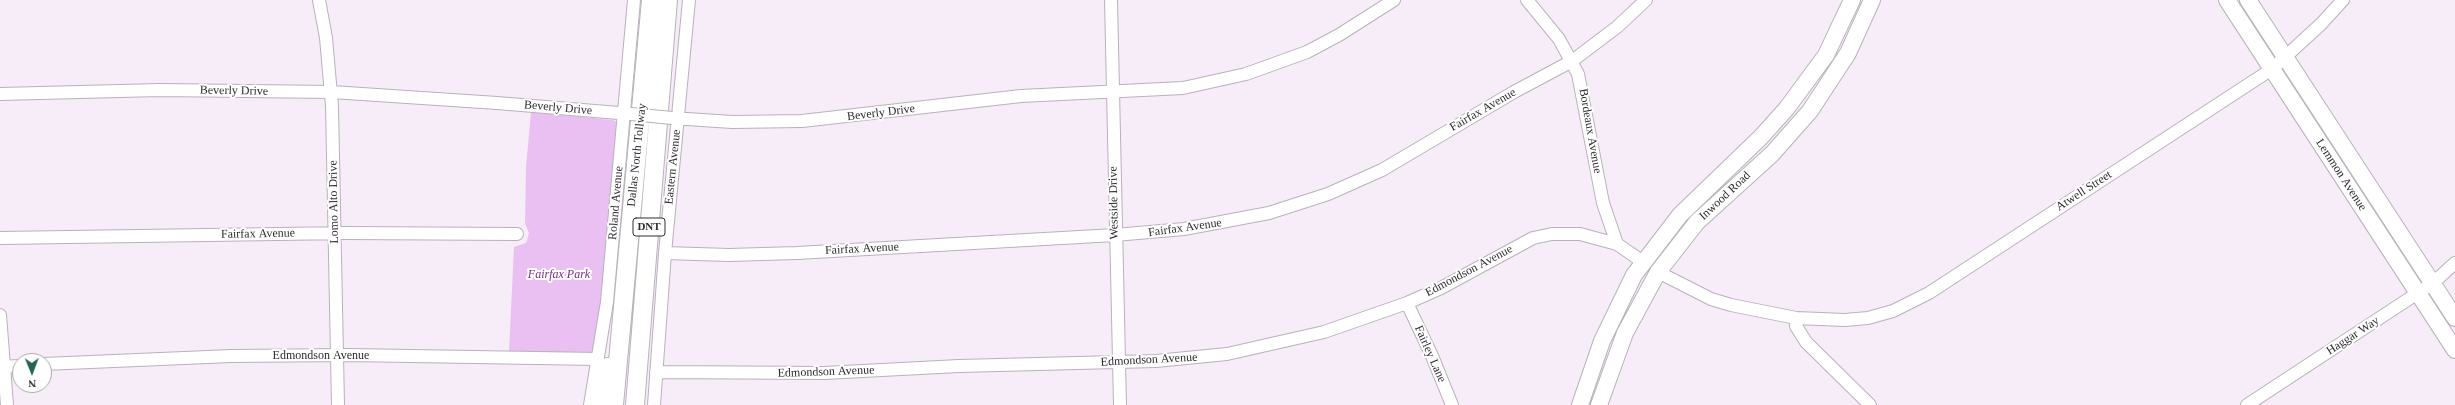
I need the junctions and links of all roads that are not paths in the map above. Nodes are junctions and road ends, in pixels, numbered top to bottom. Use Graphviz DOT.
graph roads {
  1 [pos="319,0"];
  2 [pos="634,0"];
  3 [pos="651,0"];
  4 [pos="668,0"];
  5 [pos="689,0"];
  6 [pos="1111,0"];
  7 [pos="1394,0"];
  8 [pos="1527,0"];
  9 [pos="1646,0"];
  10 [pos="1852,0"];
  11 [pos="1872,0"];
  12 [pos="2227,0"];
  13 [pos="2248,0"];
  14 [pos="2343,0"];
  15 [pos="1840,28"];
  16 [pos="1856,36"];
  17 [pos="2285,57"];
  18 [pos="1572,62"];
  19 [pos="2272,69"];
  20 [pos="332,92"];
  21 [pos="1114,92"];
  22 [pos="0,94"];
  23 [pos="627,114"];
  24 [pos="675,118"];
  25 [pos="2323,147"];
  26 [pos="2374,194"];
  27 [pos="2386,212"];
  28 [pos="2372,221"];
  29 [pos="335,233"];
  30 [pos="516,234"];
  31 [pos="1115,235"];
  32 [pos="0,238"];
  33 [pos="1617,244"];
  34 [pos="1656,244"];
  35 [pos="665,253"];
  36 [pos="1643,262"];
  37 [pos="2455,263"];
  38 [pos="1654,278"];
  39 [pos="2433,284"];
  40 [pos="624,292"];
  41 [pos="2419,293"];
  42 [pos="1406,303"];
  43 [pos="0,315"];
  44 [pos="1796,318"];
  45 [pos="2455,318"];
  46 [pos="2455,350"];
  47 [pos="337,355"];
  48 [pos="598,359"];
  49 [pos="639,361"];
  50 [pos="1118,362"];
  51 [pos="52,364"];
  52 [pos="3,367"];
  53 [pos="656,372"];
  54 [pos="7,405"];
  55 [pos="338,405"];
  56 [pos="590,405"];
  57 [pos="600,405"];
  58 [pos="614,405"];
  59 [pos="635,405"];
  60 [pos="639,405"];
  61 [pos="654,405"];
  62 [pos="1120,405"];
  63 [pos="1452,405"];
  64 [pos="1580,405"];
  65 [pos="1599,405"];
  66 [pos="1870,405"];
  67 [pos="2247,405"];
  1 -- 20 [label="street, Lomo Alto Drive"];
  2 -- 23 [label="street, Roland Avenue"];
  3 -- 40 [label="highway, Dallas North Tollway / DNT"];
  4 -- 49 [label="highway, Dallas North Tollway / DNT"];
  5 -- 24 [label="street, Eastern Avenue"];
  6 -- 21 [label="street, Westside Drive"];
  7 -- 21 [label="street, Beverly Drive"];
  8 -- 18 [label="street, Bordeaux Avenue"];
  9 -- 18 [label="street, Fairfax Avenue"];
  10 -- 15 [label="main road, Inwood Road"];
  11 -- 16 [label="main road, Inwood Road"];
  12 -- 19 [label="main road, Lemmon Avenue"];
  13 -- 17 [label="main road, Lemmon Avenue"];
  14 -- 17 [label="street, Atwell Street"];
  15 -- 16 [label="main road"];
  15 -- 34 [label="main road, Inwood Road"];
  16 -- 38 [label="main road, Inwood Road"];
  17 -- 19 [label="street, Atwell Street"];
  17 -- 26 [label="main road, Lemmon Avenue"];
  18 -- 31 [label="street, Fairfax Avenue"];
  18 -- 33 [label="street, Bordeaux Avenue"];
  19 -- 25 [label="main road, Lemmon Avenue"];
  19 -- 44 [label="street, Atwell Street"];
  20 -- 22 [label="street, Beverly Drive"];
  20 -- 23 [label="street, Beverly Drive"];
  20 -- 29 [label="street, Lomo Alto Drive"];
  21 -- 24 [label="street, Beverly Drive"];
  21 -- 31 [label="street, Westside Drive"];
  23 -- 24 [label="street, Beverly Drive, bridge"];
  23 -- 48 [label="street, Roland Avenue"];
  24 -- 35 [label="street, Eastern Avenue"];
  25 -- 26 [label="main road"];
  25 -- 28 [label="main road, Lemmon Avenue"];
  26 -- 27 [label="main road, Lemmon Avenue"];
  27 -- 28 [label="main road"];
  27 -- 39 [label="main road, Lemmon Avenue"];
  28 -- 41 [label="main road, Lemmon Avenue"];
  29 -- 30 [label="street, Fairfax Avenue"];
  29 -- 32 [label="street, Fairfax Avenue"];
  29 -- 47 [label="street, Lomo Alto Drive"];
  31 -- 35 [label="street, Fairfax Avenue"];
  31 -- 50 [label="street, Westside Drive"];
  33 -- 36 [label="street"];
  33 -- 42 [label="street, Edmondson Avenue"];
  34 -- 36 [label="main road, Inwood Road"];
  34 -- 38 [label="main road"];
  35 -- 53 [label="street, Eastern Avenue"];
  36 -- 38 [label="main road"];
  36 -- 64 [label="main road, Inwood Road"];
  37 -- 39 [label="street, Haggar Way"];
  38 -- 44 [label="street"];
  38 -- 65 [label="main road, Inwood Road"];
  39 -- 41 [label="street, Haggar Way"];
  39 -- 45 [label="main road, Lemmon Avenue"];
  40 -- 57 [label="highway"];
  40 -- 58 [label="highway, Dallas North Tollway / DNT"];
  41 -- 46 [label="main road, Lemmon Avenue"];
  41 -- 67 [label="street, Haggar Way"];
  42 -- 50 [label="street, Edmondson Avenue"];
  42 -- 63 [label="street, Fairley Lane"];
  43 -- 52 [label="street"];
  44 -- 66 [label="street"];
  47 -- 48 [label="street, Edmondson Avenue"];
  47 -- 51 [label="street, Edmondson Avenue"];
  47 -- 55 [label="street, Lomo Alto Drive"];
  48 -- 56 [label="street, Roland Avenue"];
  49 -- 59 [label="highway, Dallas North Tollway / DNT"];
  49 -- 60 [label="highway"];
  50 -- 53 [label="street, Edmondson Avenue"];
  50 -- 62 [label="street, Westside Drive"];
  52 -- 54 [label="street"];
  53 -- 61 [label="street, Eastern Avenue"];
}
